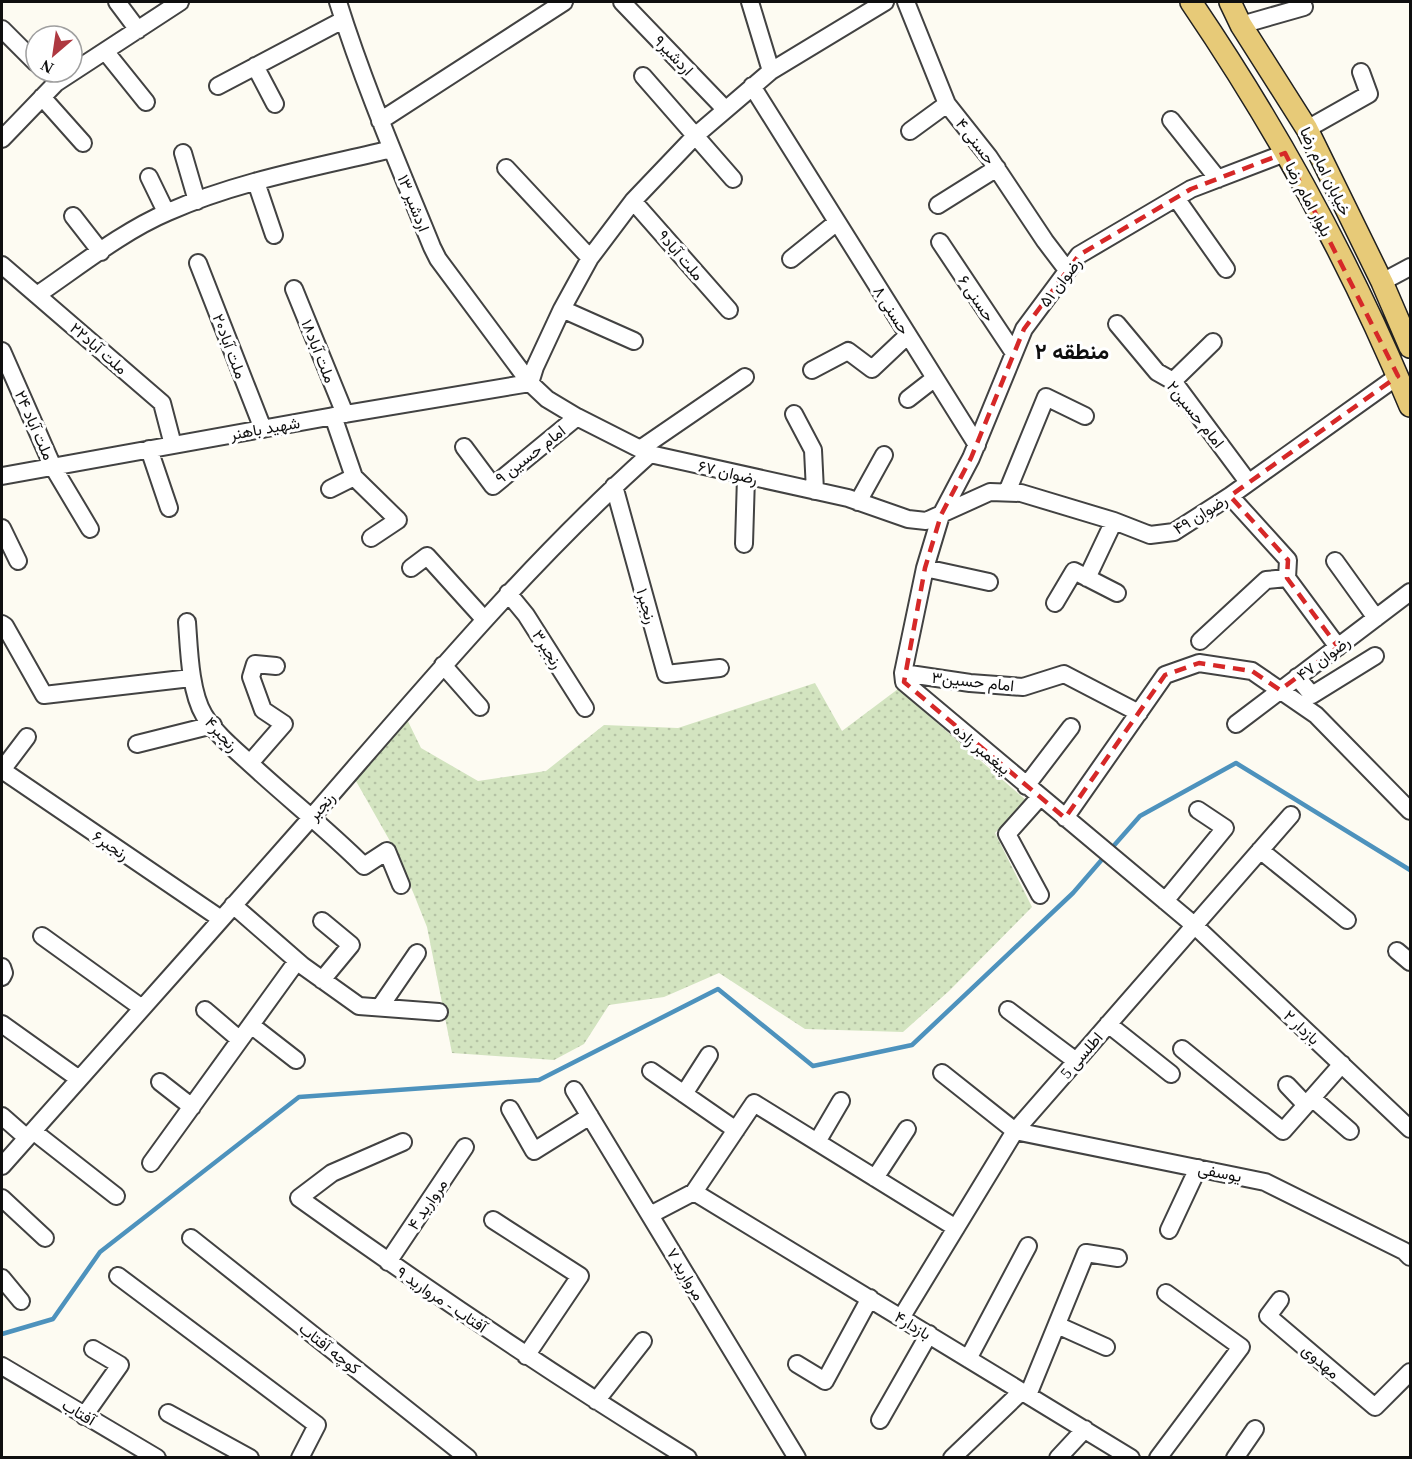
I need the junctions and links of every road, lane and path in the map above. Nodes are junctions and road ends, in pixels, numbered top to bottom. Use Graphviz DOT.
graph roads {
  1 [pos="117,2"];
  2 [pos="180,2"];
  3 [pos="564,2"];
  4 [pos="622,2"];
  5 [pos="750,2"];
  6 [pos="885,2"];
  7 [pos="906,2"];
  8 [pos="1192,2"];
  9 [pos="1230,2"];
  10 [pos="1238,2"];
  11 [pos="1304,7"];
  12 [pos="342,8"];
  13 [pos="1241,25"];
  14 [pos="138,30"];
  15 [pos="3,33"];
  16 [pos="105,51"];
  17 [pos="24,52"];
  18 [pos="84,61"];
  19 [pos="255,66"];
  20 [pos="771,71"];
  21 [pos="1361,72"];
  22 [pos="643,76"];
  23 [pos="48,84"];
  24 [pos="218,86"];
  25 [pos="752,86"];
  26 [pos="42,98"];
  27 [pos="146,102"];
  28 [pos="275,104"];
  29 [pos="947,104"];
  30 [pos="725,109"];
  31 [pos="1171,120"];
  32 [pos="380,121"];
  33 [pos="1307,129"];
  34 [pos="910,131"];
  35 [pos="694,136"];
  36 [pos="2,139"];
  37 [pos="83,143"];
  38 [pos="392,149"];
  39 [pos="183,153"];
  40 [pos="1285,153"];
  41 [pos="506,168"];
  42 [pos="997,168"];
  43 [pos="149,177"];
  44 [pos="1218,178"];
  45 [pos="733,179"];
  46 [pos="256,182"];
  47 [pos="1176,198"];
  48 [pos="197,201"];
  49 [pos="633,201"];
  50 [pos="938,204"];
  51 [pos="166,212"];
  52 [pos="73,216"];
  53 [pos="837,222"];
  54 [pos="274,235"];
  55 [pos="940,242"];
  56 [pos="101,252"];
  57 [pos="590,258"];
  58 [pos="790,258"];
  59 [pos="198,263"];
  60 [pos="2,265"];
  61 [pos="1410,267"];
  62 [pos="1226,269"];
  63 [pos="1068,270"];
  64 [pos="1382,282"];
  65 [pos="294,289"];
  66 [pos="37,295"];
  67 [pos="562,309"];
  68 [pos="729,310"];
  69 [pos="1117,324"];
  70 [pos="908,335"];
  71 [pos="634,341"];
  72 [pos="1213,342"];
  73 [pos="1410,347"];
  74 [pos="2,351"];
  75 [pos="1014,353"];
  76 [pos="812,370"];
  77 [pos="1398,376"];
  78 [pos="745,377"];
  79 [pos="935,378"];
  80 [pos="1173,381"];
  81 [pos="530,383"];
  82 [pos="908,399"];
  83 [pos="1410,406"];
  84 [pos="794,414"];
  85 [pos="339,415"];
  86 [pos="1085,416"];
  87 [pos="577,417"];
  88 [pos="263,429"];
  89 [pos="173,445"];
  90 [pos="977,445"];
  91 [pos="464,447"];
  92 [pos="149,450"];
  93 [pos="645,451"];
  94 [pos="885,455"];
  95 [pos="53,467"];
  96 [pos="2,476"];
  97 [pos="354,477"];
  98 [pos="746,477"];
  99 [pos="1248,482"];
  100 [pos="614,486"];
  101 [pos="330,489"];
  102 [pos="815,491"];
  103 [pos="1007,492"];
  104 [pos="1230,496"];
  105 [pos="858,502"];
  106 [pos="169,508"];
  107 [pos="941,515"];
  108 [pos="1114,521"];
  109 [pos="2,528"];
  110 [pos="90,529"];
  111 [pos="371,538"];
  112 [pos="744,544"];
  113 [pos="18,561"];
  114 [pos="1335,561"];
  115 [pos="411,568"];
  116 [pos="925,568"];
  117 [pos="1087,578"];
  118 [pos="1287,578"];
  119 [pos="989,582"];
  120 [pos="1410,592"];
  121 [pos="508,593"];
  122 [pos="1117,593"];
  123 [pos="1055,603"];
  124 [pos="1376,618"];
  125 [pos="484,619"];
  126 [pos="187,622"];
  127 [pos="2,624"];
  128 [pos="1200,641"];
  129 [pos="1338,647"];
  130 [pos="1375,656"];
  131 [pos="443,665"];
  132 [pos="276,666"];
  133 [pos="720,668"];
  134 [pos="903,672"];
  135 [pos="1297,677"];
  136 [pos="191,678"];
  137 [pos="1280,690"];
  138 [pos="480,707"];
  139 [pos="585,708"];
  140 [pos="1139,713"];
  141 [pos="1236,724"];
  142 [pos="213,725"];
  143 [pos="1071,728"];
  144 [pos="27,738"];
  145 [pos="137,744"];
  146 [pos="250,763"];
  147 [pos="2,770"];
  148 [pos="1026,786"];
  149 [pos="1040,797"];
  150 [pos="1198,810"];
  151 [pos="1410,811"];
  152 [pos="1291,815"];
  153 [pos="310,818"];
  154 [pos="1065,818"];
  155 [pos="1260,850"];
  156 [pos="400,885"];
  157 [pos="1040,895"];
  158 [pos="1165,901"];
  159 [pos="233,905"];
  160 [pos="221,919"];
  161 [pos="1347,920"];
  162 [pos="322,921"];
  163 [pos="1194,925"];
  164 [pos="42,936"];
  165 [pos="417,953"];
  166 [pos="297,961"];
  167 [pos="2,967"];
  168 [pos="2,977"];
  169 [pos="322,980"];
  170 [pos="380,1007"];
  171 [pos="142,1008"];
  172 [pos="205,1010"];
  173 [pos="1008,1010"];
  174 [pos="439,1012"];
  175 [pos="2,1024"];
  176 [pos="1108,1024"];
  177 [pos="251,1025"];
  178 [pos="240,1040"];
  179 [pos="1182,1049"];
  180 [pos="709,1055"];
  181 [pos="296,1060"];
  182 [pos="1076,1061"];
  183 [pos="1342,1064"];
  184 [pos="651,1071"];
  185 [pos="942,1073"];
  186 [pos="1172,1074"];
  187 [pos="79,1079"];
  188 [pos="160,1082"];
  189 [pos="1287,1085"];
  190 [pos="574,1090"];
  191 [pos="684,1094"];
  192 [pos="841,1101"];
  193 [pos="1309,1102"];
  194 [pos="192,1107"];
  195 [pos="510,1109"];
  196 [pos="2,1116"];
  197 [pos="590,1116"];
  198 [pos="907,1129"];
  199 [pos="1410,1129"];
  200 [pos="736,1130"];
  201 [pos="1015,1131"];
  202 [pos="1350,1131"];
  203 [pos="30,1134"];
  204 [pos="403,1142"];
  205 [pos="817,1142"];
  206 [pos="465,1147"];
  207 [pos="151,1163"];
  208 [pos="2,1166"];
  209 [pos="1198,1168"];
  210 [pos="875,1178"];
  211 [pos="694,1192"];
  212 [pos="116,1196"];
  213 [pos="2,1198"];
  214 [pos="650,1215"];
  215 [pos="494,1220"];
  216 [pos="956,1228"];
  217 [pos="1169,1230"];
  218 [pos="45,1238"];
  219 [pos="191,1238"];
  220 [pos="1028,1246"];
  221 [pos="1410,1257"];
  222 [pos="1118,1258"];
  223 [pos="388,1262"];
  224 [pos="118,1276"];
  225 [pos="2,1278"];
  226 [pos="1166,1293"];
  227 [pos="870,1299"];
  228 [pos="1280,1300"];
  229 [pos="21,1301"];
  230 [pos="901,1318"];
  231 [pos="1057,1325"];
  232 [pos="928,1334"];
  233 [pos="643,1341"];
  234 [pos="1106,1347"];
  235 [pos="93,1349"];
  236 [pos="526,1356"];
  237 [pos="968,1359"];
  238 [pos="797,1364"];
  239 [pos="2,1366"];
  240 [pos="1410,1372"];
  241 [pos="1025,1393"];
  242 [pos="596,1401"];
  243 [pos="168,1413"];
  244 [pos="84,1416"];
  245 [pos="880,1420"];
  246 [pos="1085,1429"];
  247 [pos="1255,1429"];
  248 [pos="157,1458"];
  249 [pos="250,1458"];
  250 [pos="300,1458"];
  251 [pos="468,1458"];
  252 [pos="688,1458"];
  253 [pos="797,1458"];
  254 [pos="952,1458"];
  255 [pos="1058,1458"];
  256 [pos="1131,1458"];
  257 [pos="1158,1458"];
  258 [pos="1235,1458"];
  1 -- 14 [label="street"];
  2 -- 14 [label="street"];
  3 -- 32 [label="street"];
  4 -- 30 [label="street, اردشیر۹"];
  5 -- 20 [label="street"];
  6 -- 20 [label="street"];
  7 -- 29 [label="street, حسنی ۴"];
  8 -- 40 [label="main road, بلوار امام رضا"];
  9 -- 13 [label="main road, خیابان امام رضا"];
  10 -- 13 [label="main road"];
  11 -- 13 [label="street"];
  12 -- 19 [label="street"];
  12 -- 32 [label="street, اردشیر ۱۳"];
  13 -- 33 [label="main road, خیابان امام رضا"];
  14 -- 16 [label="street"];
  15 -- 17 [label="street"];
  16 -- 18 [label="street"];
  16 -- 27 [label="street"];
  19 -- 24 [label="street"];
  19 -- 28 [label="street"];
  20 -- 25 [label="street"];
  21 -- 33 [label="street"];
  22 -- 35 [label="street"];
  23 -- 26 [label="street"];
  25 -- 30 [label="street"];
  25 -- 53 [label="street, حسنی ۸"];
  26 -- 36 [label="street"];
  26 -- 37 [label="street"];
  29 -- 34 [label="street"];
  29 -- 42 [label="street, حسنی ۴"];
  30 -- 35 [label="street"];
  31 -- 44 [label="street"];
  32 -- 38 [label="street, اردشیر ۱۳"];
  33 -- 64 [label="main road, خیابان امام رضا"];
  35 -- 45 [label="street"];
  35 -- 49 [label="street"];
  38 -- 46 [label="street"];
  38 -- 81 [label="street, اردشیر ۱۳"];
  39 -- 48 [label="street"];
  40 -- 44 [label="street, رضوان ۵۱"];
  40 -- 77 [label="main road, بلوار امام رضا"];
  41 -- 57 [label="street"];
  42 -- 50 [label="street"];
  42 -- 63 [label="street, حسنی ۴"];
  43 -- 51 [label="street"];
  44 -- 47 [label="street, رضوان ۵۱"];
  46 -- 48 [label="street"];
  46 -- 54 [label="street"];
  47 -- 62 [label="street"];
  47 -- 63 [label="street, رضوان ۵۱"];
  48 -- 51 [label="street"];
  49 -- 57 [label="street"];
  49 -- 68 [label="street, ملت آباد۹"];
  51 -- 56 [label="street"];
  52 -- 56 [label="street"];
  53 -- 58 [label="street"];
  53 -- 70 [label="street, حسنی ۸"];
  55 -- 75 [label="street, حسنی ۶"];
  56 -- 66 [label="street"];
  57 -- 67 [label="street"];
  59 -- 88 [label="street, ملت آباد۲۰"];
  60 -- 66 [label="street, ملت آباد۲۲"];
  61 -- 64 [label="street"];
  63 -- 75 [label="street, رضوان ۵۱"];
  64 -- 73 [label="main road, خیابان امام رضا"];
  65 -- 85 [label="street, ملت آباد۱۸"];
  66 -- 89 [label="street, ملت آباد۲۲"];
  67 -- 71 [label="street"];
  67 -- 81 [label="street"];
  69 -- 80 [label="street, امام حسین۲"];
  70 -- 76 [label="street"];
  70 -- 79 [label="street, حسنی ۸"];
  72 -- 80 [label="street"];
  74 -- 95 [label="street, ملت آباد ۲۴"];
  75 -- 90 [label="street, رضوان ۵۱"];
  77 -- 83 [label="main road, بلوار امام رضا"];
  77 -- 99 [label="street, رضوان ۴۹"];
  78 -- 93 [label="street, رنجبر"];
  79 -- 82 [label="street"];
  79 -- 90 [label="street, حسنی ۸"];
  80 -- 99 [label="street, امام حسین۲"];
  81 -- 85 [label="street, شهید باهنر"];
  81 -- 87 [label="street, رضوان ۶۷"];
  84 -- 102 [label="street"];
  85 -- 88 [label="street, شهید باهنر"];
  85 -- 97 [label="street, ملت آباد۱۸"];
  86 -- 103 [label="street"];
  87 -- 91 [label="street, امام حسین ۹"];
  87 -- 93 [label="street, رضوان ۶۷"];
  88 -- 89 [label="street, شهید باهنر"];
  89 -- 92 [label="street, شهید باهنر"];
  90 -- 107 [label="street, رضوان ۵۱"];
  92 -- 95 [label="street, شهید باهنر"];
  92 -- 106 [label="street"];
  93 -- 98 [label="street, رضوان ۶۷"];
  93 -- 100 [label="street, رنجبر"];
  94 -- 105 [label="street"];
  95 -- 96 [label="street, شهید باهنر"];
  95 -- 110 [label="street, ملت آباد ۲۴"];
  97 -- 101 [label="street"];
  97 -- 111 [label="street"];
  98 -- 102 [label="street, رضوان ۶۷"];
  98 -- 112 [label="street"];
  99 -- 104 [label="street, رضوان ۴۹"];
  100 -- 121 [label="street, رنجبر"];
  100 -- 133 [label="street, رنجبر۱"];
  102 -- 105 [label="street, رضوان ۶۷"];
  103 -- 107 [label="street, رضوان ۴۹"];
  103 -- 108 [label="street, رضوان ۴۹"];
  104 -- 108 [label="street, رضوان ۴۹"];
  104 -- 118 [label="street"];
  105 -- 107 [label="street, رضوان ۶۷"];
  107 -- 116 [label="street"];
  108 -- 117 [label="street"];
  109 -- 113 [label="street"];
  114 -- 124 [label="street"];
  115 -- 125 [label="street"];
  116 -- 119 [label="street"];
  116 -- 134 [label="street"];
  117 -- 122 [label="street"];
  117 -- 123 [label="street"];
  118 -- 128 [label="street"];
  118 -- 129 [label="street"];
  120 -- 124 [label="street, رضوان ۴۷"];
  121 -- 125 [label="street, رنجبر"];
  121 -- 139 [label="street, رنجبر۳"];
  124 -- 129 [label="street, رضوان ۴۷"];
  125 -- 131 [label="street, رنجبر"];
  126 -- 136 [label="street, رنجبر۴"];
  127 -- 136 [label="street"];
  129 -- 135 [label="street, رضوان ۴۷"];
  130 -- 135 [label="street"];
  131 -- 138 [label="street"];
  131 -- 153 [label="street, رنجبر"];
  132 -- 146 [label="street"];
  134 -- 140 [label="street, امام حسین۳"];
  134 -- 148 [label="street, پیغمبر زاده"];
  135 -- 137 [label="street, رضوان ۴۷"];
  136 -- 142 [label="street, رنجبر۴"];
  137 -- 140 [label="street"];
  137 -- 141 [label="street, رضوان ۴۷"];
  137 -- 151 [label="street"];
  140 -- 154 [label="street"];
  142 -- 145 [label="street"];
  142 -- 146 [label="street, رنجبر۴"];
  143 -- 148 [label="street"];
  144 -- 147 [label="street"];
  146 -- 153 [label="street, رنجبر۴"];
  147 -- 160 [label="street, رنجبر۶"];
  148 -- 149 [label="street, پیغمبر زاده"];
  149 -- 154 [label="street, پیغمبر زاده"];
  149 -- 157 [label="street"];
  150 -- 158 [label="street"];
  152 -- 155 [label="street, اطلسی 5"];
  153 -- 156 [label="street, رنجبر۴"];
  153 -- 159 [label="street, رنجبر"];
  154 -- 158 [label="street, پیغمبر زاده"];
  155 -- 161 [label="street"];
  155 -- 163 [label="street, اطلسی 5"];
  158 -- 163 [label="street, پیغمبر زاده"];
  159 -- 160 [label="street, رنجبر"];
  159 -- 166 [label="street"];
  160 -- 171 [label="street, رنجبر"];
  162 -- 169 [label="street"];
  163 -- 176 [label="street, اطلسی 5"];
  163 -- 183 [label="street, بازدار ۲"];
  164 -- 171 [label="street"];
  165 -- 170 [label="street"];
  166 -- 169 [label="street"];
  166 -- 177 [label="street"];
  167 -- 168 [label="street"];
  169 -- 170 [label="street"];
  170 -- 174 [label="street"];
  171 -- 187 [label="street, رنجبر"];
  172 -- 178 [label="street"];
  173 -- 182 [label="street"];
  175 -- 187 [label="street"];
  176 -- 182 [label="street, اطلسی 5"];
  176 -- 186 [label="street"];
  177 -- 178 [label="street"];
  177 -- 181 [label="street"];
  178 -- 194 [label="street"];
  179 -- 193 [label="street"];
  180 -- 191 [label="street"];
  182 -- 201 [label="street, اطلسی 5"];
  183 -- 193 [label="street"];
  183 -- 199 [label="street, بازدار ۲"];
  184 -- 191 [label="street"];
  185 -- 201 [label="street"];
  187 -- 203 [label="street, رنجبر"];
  188 -- 194 [label="street"];
  189 -- 193 [label="street"];
  190 -- 197 [label="street, مروارید ۷"];
  191 -- 200 [label="street"];
  192 -- 205 [label="street"];
  193 -- 202 [label="street"];
  194 -- 207 [label="street"];
  195 -- 197 [label="street"];
  196 -- 203 [label="street"];
  197 -- 214 [label="street, مروارید ۷"];
  198 -- 210 [label="street"];
  200 -- 205 [label="street"];
  200 -- 211 [label="street"];
  201 -- 209 [label="street, یوسفی"];
  201 -- 216 [label="street, اطلسی 5"];
  203 -- 208 [label="street, رنجبر"];
  203 -- 212 [label="street"];
  204 -- 223 [label="street, آفتاب - مروارید ۹"];
  205 -- 210 [label="street"];
  206 -- 223 [label="street, مروارید ۴"];
  209 -- 217 [label="street"];
  209 -- 221 [label="street, یوسفی"];
  210 -- 216 [label="street"];
  211 -- 214 [label="street"];
  211 -- 227 [label="street, بازدار۴"];
  213 -- 218 [label="street"];
  214 -- 253 [label="street, مروارید ۷"];
  215 -- 236 [label="street"];
  216 -- 230 [label="street, اطلسی 5"];
  219 -- 251 [label="street, کوچه آفتاب"];
  220 -- 237 [label="street"];
  222 -- 231 [label="street"];
  223 -- 236 [label="street, آفتاب - مروارید ۹"];
  224 -- 250 [label="street"];
  225 -- 229 [label="street"];
  226 -- 257 [label="street"];
  227 -- 230 [label="street, بازدار۴"];
  227 -- 238 [label="street"];
  228 -- 240 [label="street, مهدوی"];
  230 -- 232 [label="street, بازدار۴"];
  231 -- 234 [label="street"];
  231 -- 241 [label="street"];
  232 -- 237 [label="street, بازدار۴"];
  232 -- 245 [label="street"];
  233 -- 242 [label="street"];
  235 -- 244 [label="street"];
  236 -- 242 [label="street, آفتاب - مروارید ۹"];
  237 -- 241 [label="street, بازدار۴"];
  239 -- 244 [label="street, آفتاب"];
  241 -- 246 [label="street, بازدار۴"];
  241 -- 254 [label="street"];
  242 -- 252 [label="street, آفتاب - مروارید ۹"];
  243 -- 249 [label="street"];
  244 -- 248 [label="street, آفتاب"];
  246 -- 255 [label="street"];
  246 -- 256 [label="street, بازدار۴"];
  247 -- 258 [label="street"];
}
